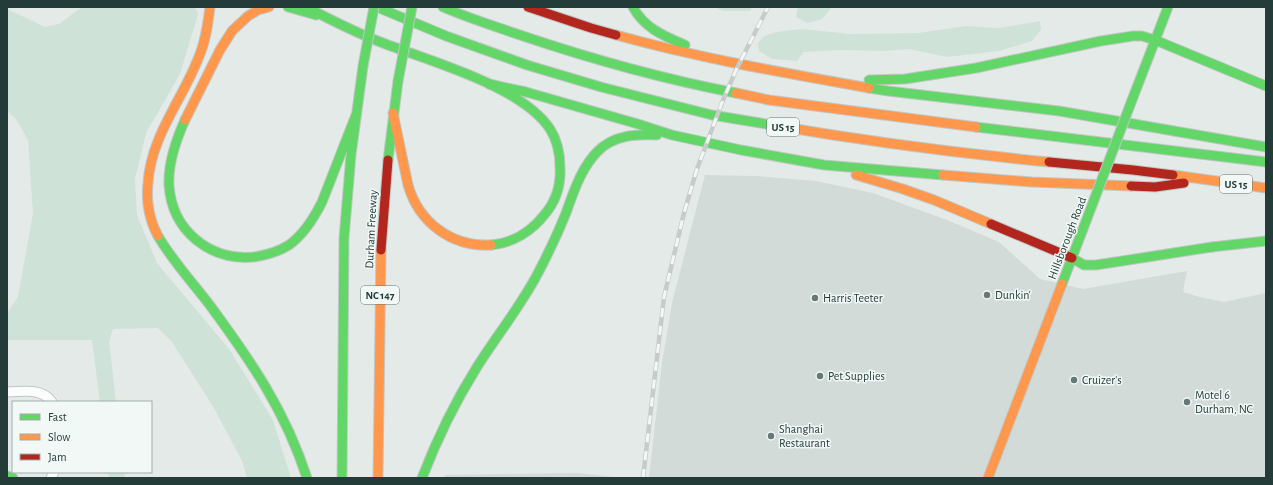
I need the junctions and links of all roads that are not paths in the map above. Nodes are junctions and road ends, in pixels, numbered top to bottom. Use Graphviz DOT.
graph roads {
  1 [pos="210,7"];
  2 [pos="269,7"];
  3 [pos="288,7"];
  4 [pos="306,7"];
  5 [pos="376,7"];
  6 [pos="412,7"];
  7 [pos="443,7"];
  8 [pos="528,7"];
  9 [pos="633,7"];
  10 [pos="1168,7"];
  11 [pos="327,19"];
  12 [pos="1155,40"];
  13 [pos="725,60"];
  14 [pos="828,80"];
  15 [pos="489,84"];
  16 [pos="1266,86"];
  17 [pos="393,113"];
  18 [pos="356,115"];
  19 [pos="672,135"];
  20 [pos="1266,147"];
  21 [pos="1266,162"];
  22 [pos="824,165"];
  23 [pos="1205,180"];
  24 [pos="1266,188"];
  25 [pos="1266,241"];
  26 [pos="1072,258"];
  27 [pos="7,392"];
  28 [pos="51,401"];
  29 [pos="7,476"];
  30 [pos="13,478"];
  31 [pos="307,478"];
  32 [pos="342,478"];
  33 [pos="378,478"];
  34 [pos="422,478"];
  35 [pos="988,478"];
  1 -- 31 [label="main road"];
  2 -- 18 [label="main road"];
  3 -- 11 [label="main road"];
  4 -- 11 [label="main road"];
  5 -- 18 [label="main road, NC 147, bridge"];
  5 -- 23 [label="main road, US 15"];
  6 -- 17 [label="main road, Durham Freeway / NC 147, bridge"];
  7 -- 21 [label="main road, US 15"];
  8 -- 13 [label="main road"];
  9 -- 13 [label="main road"];
  10 -- 12 [label="main road, Hillsborough Road"];
  11 -- 15 [label="main road"];
  12 -- 14 [label="main road"];
  12 -- 16 [label="main road"];
  12 -- 26 [label="main road, Hillsborough Road, bridge"];
  13 -- 14 [label="main road"];
  14 -- 20 [label="main road"];
  15 -- 17 [label="main road"];
  15 -- 19 [label="main road"];
  17 -- 33 [label="main road, Durham Freeway / NC 147"];
  18 -- 32 [label="main road, NC 147"];
  19 -- 22 [label="main road"];
  19 -- 34 [label="main road"];
  22 -- 23 [label="main road"];
  22 -- 26 [label="main road"];
  23 -- 24 [label="main road, US 15"];
  25 -- 26 [label="main road"];
  26 -- 35 [label="main road, Hillsborough Road"];
  27 -- 28 [label="street"];
  29 -- 30 [label="main road"];
}
